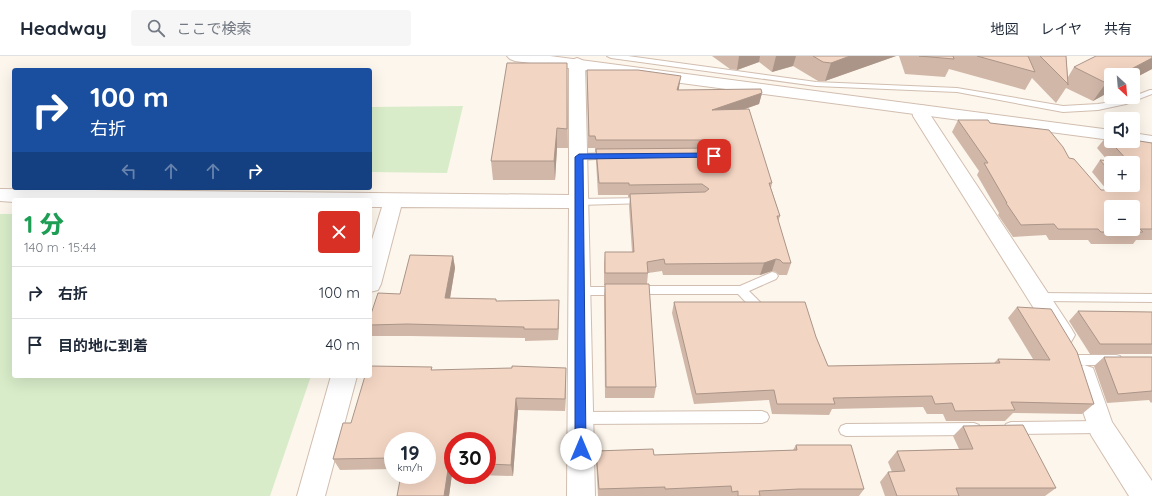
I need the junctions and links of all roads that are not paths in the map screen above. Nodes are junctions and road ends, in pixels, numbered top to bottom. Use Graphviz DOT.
graph roads {
  1 [pos="515,56"];
  2 [pos="611,56"];
  3 [pos="577,63"];
  4 [pos="1151,92"];
  5 [pos="920,110"];
  6 [pos="1044,126"];
  7 [pos="1104,134"];
  8 [pos="1140,139"];
  9 [pos="1152,141"];
  10 [pos="1056,144"];
  11 [pos="619,156"];
  12 [pos="579,157"];
  13 [pos="0,195"];
  14 [pos="220,198"];
  15 [pos="372,200"];
  16 [pos="393,201"];
  17 [pos="654,201"];
  18 [pos="578,202"];
  19 [pos="772,276"];
  20 [pos="372,277"];
  21 [pos="741,290"];
  22 [pos="579,291"];
  23 [pos="1040,297"];
  24 [pos="1152,298"];
  25 [pos="756,304"];
  26 [pos="1079,360"];
  27 [pos="1130,360"];
  28 [pos="343,378"];
  29 [pos="762,417"];
  30 [pos="580,418"];
  31 [pos="1100,427"];
  32 [pos="846,430"];
  33 [pos="311,496"];
  34 [pos="581,496"];
  35 [pos="1145,496"];
  1 -- 3 [label="street"];
  2 -- 4 [label="lane"];
  3 -- 5 [label="street"];
  3 -- 12 [label="street"];
  5 -- 6 [label="street"];
  5 -- 23 [label="street"];
  6 -- 7 [label="street"];
  6 -- 10 [label="street"];
  8 -- 9 [label="street"];
  11 -- 12 [label="lane"];
  12 -- 18 [label="street"];
  13 -- 14 [label="street"];
  15 -- 16 [label="street"];
  16 -- 18 [label="street"];
  16 -- 20 [label="street"];
  17 -- 18 [label="lane"];
  18 -- 22 [label="street"];
  19 -- 21 [label="lane"];
  21 -- 22 [label="lane"];
  21 -- 25 [label="lane"];
  22 -- 30 [label="street"];
  23 -- 24 [label="lane"];
  23 -- 26 [label="street"];
  26 -- 27 [label="lane"];
  26 -- 31 [label="street"];
  28 -- 33 [label="street"];
  29 -- 30 [label="lane"];
  30 -- 34 [label="street"];
  31 -- 32 [label="lane"];
  31 -- 35 [label="street"];
}
